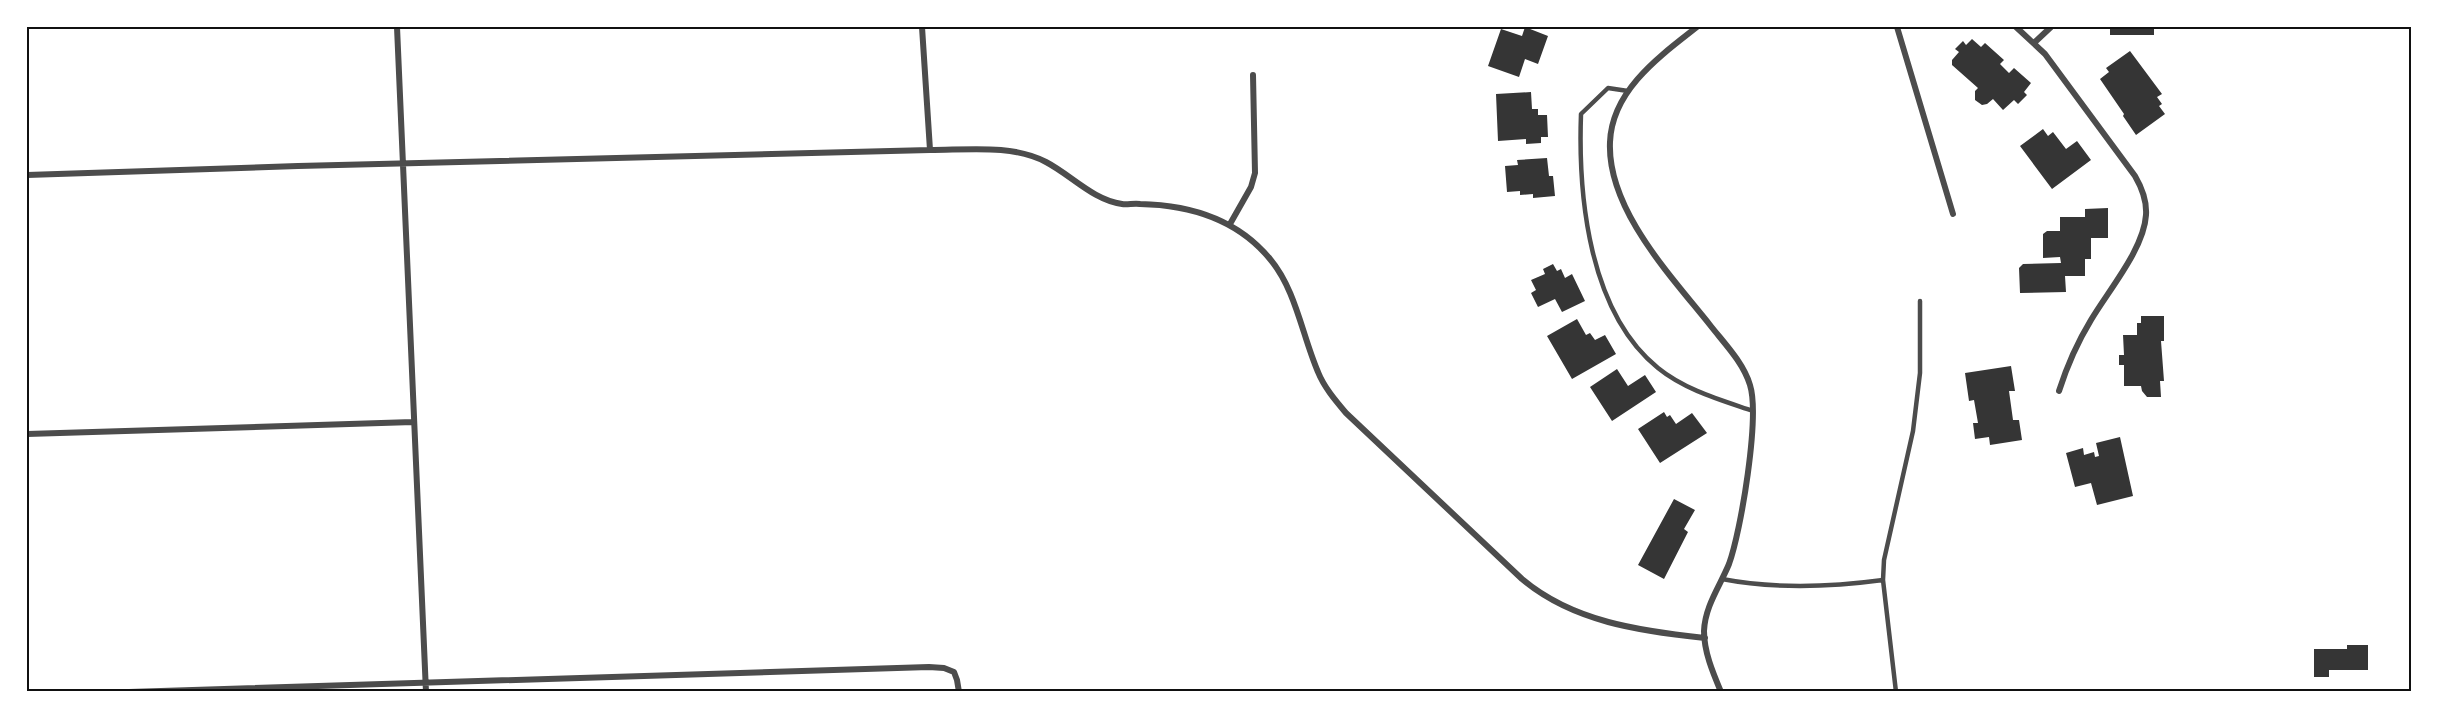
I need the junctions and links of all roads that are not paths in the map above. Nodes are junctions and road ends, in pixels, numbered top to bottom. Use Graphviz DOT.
graph roads {
  1 [pos="397,27"];
  2 [pos="922,27"];
  3 [pos="1697,27"];
  4 [pos="1897,27"];
  5 [pos="2016,27"];
  6 [pos="2051,27"];
  7 [pos="2035,42"];
  8 [pos="1253,75"];
  9 [pos="1628,91"];
  10 [pos="930,150"];
  11 [pos="402,164"];
  12 [pos="27,175"];
  13 [pos="1953,214"];
  14 [pos="1230,224"];
  15 [pos="1920,301"];
  16 [pos="2059,391"];
  17 [pos="1753,411"];
  18 [pos="413,422"];
  19 [pos="27,434"];
  20 [pos="1722,579"];
  21 [pos="1883,580"];
  22 [pos="1704,638"];
  23 [pos="425,682"];
  24 [pos="129,692"];
  25 [pos="426,692"];
  26 [pos="959,692"];
  27 [pos="1721,692"];
  28 [pos="1896,692"];
  1 -- 11 [label="street"];
  2 -- 10 [label="street"];
  3 -- 9 [label="street"];
  4 -- 13 [label="street"];
  5 -- 7 [label="street"];
  6 -- 7 [label="street"];
  7 -- 16 [label="street"];
  8 -- 14 [label="street"];
  9 -- 17 [label="street"];
  9 -- 17 [label="lane"];
  10 -- 11 [label="street"];
  10 -- 14 [label="street"];
  11 -- 12 [label="street"];
  11 -- 18 [label="street"];
  14 -- 22 [label="street"];
  15 -- 21 [label="lane"];
  17 -- 20 [label="street"];
  18 -- 19 [label="street"];
  18 -- 23 [label="street"];
  20 -- 21 [label="lane"];
  20 -- 22 [label="street"];
  21 -- 28 [label="lane"];
  22 -- 27 [label="street"];
  23 -- 24 [label="street"];
  23 -- 25 [label="street"];
  23 -- 26 [label="street"];
}
